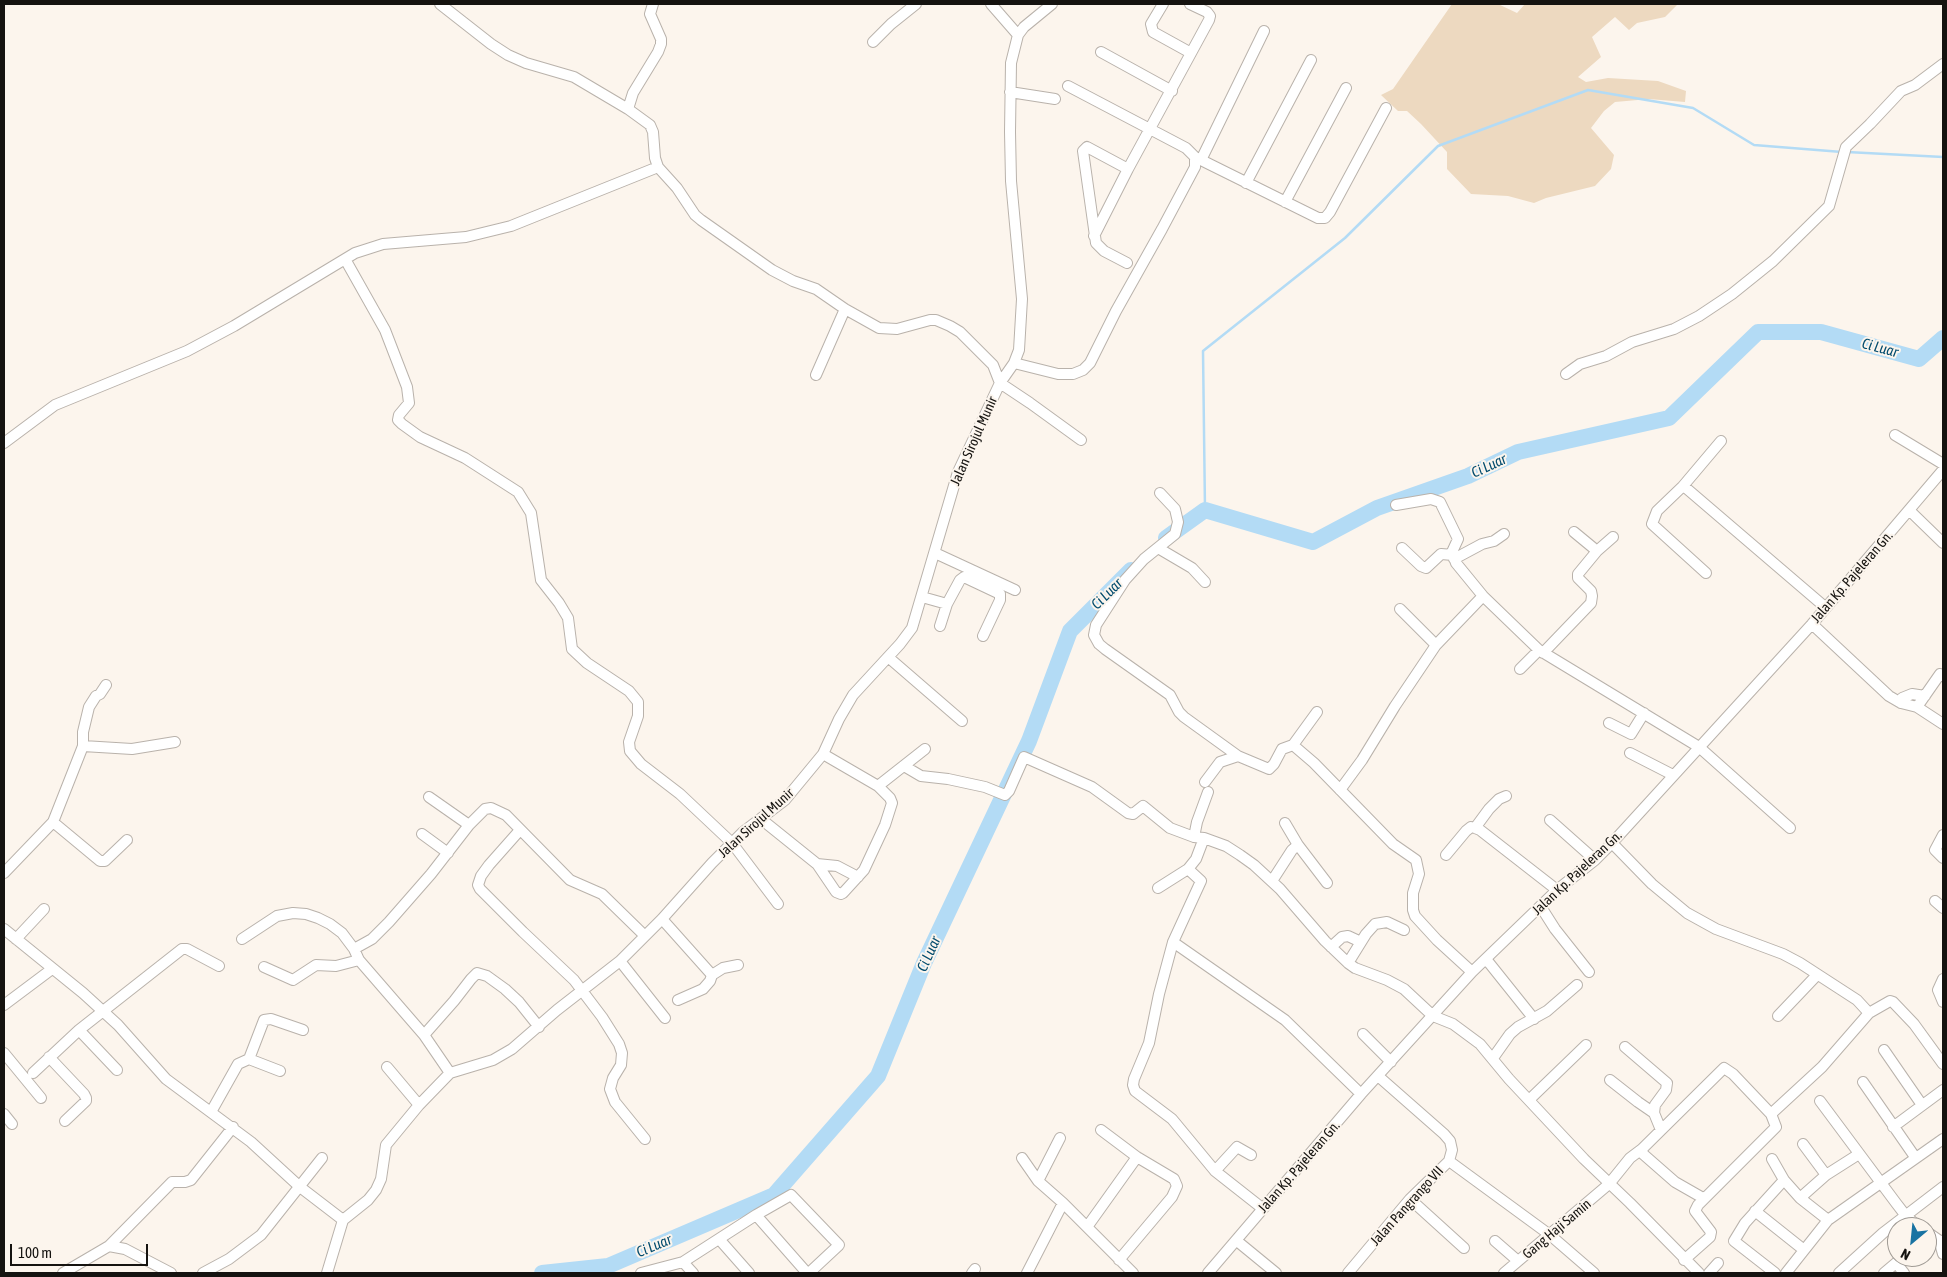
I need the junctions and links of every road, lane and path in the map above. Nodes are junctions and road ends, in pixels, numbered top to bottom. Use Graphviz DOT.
graph roads {
  1 [pos="440,4"];
  2 [pos="653,4"];
  3 [pos="916,4"];
  4 [pos="991,4"];
  5 [pos="1052,4"];
  6 [pos="1163,4"];
  7 [pos="1190,4"];
  8 [pos="1264,31"];
  9 [pos="1018,35"];
  10 [pos="874,42"];
  11 [pos="1101,52"];
  12 [pos="1191,53"];
  13 [pos="1311,60"];
  14 [pos="1943,64"];
  15 [pos="1068,86"];
  16 [pos="1346,88"];
  17 [pos="1172,91"];
  18 [pos="1010,92"];
  19 [pos="1055,99"];
  20 [pos="1386,108"];
  21 [pos="628,109"];
  22 [pos="1150,129"];
  23 [pos="1198,159"];
  24 [pos="658,167"];
  25 [pos="1128,169"];
  26 [pos="1246,183"];
  27 [pos="1090,202"];
  28 [pos="1285,202"];
  29 [pos="1107,210"];
  30 [pos="1094,236"];
  31 [pos="345,259"];
  32 [pos="1127,263"];
  33 [pos="845,309"];
  34 [pos="1014,363"];
  35 [pos="1566,374"];
  36 [pos="816,375"];
  37 [pos="1000,383"];
  38 [pos="1896,435"];
  39 [pos="1081,440"];
  40 [pos="1721,441"];
  41 [pos="4,443"];
  42 [pos="1943,464"];
  43 [pos="1943,470"];
  44 [pos="1683,486"];
  45 [pos="1160,493"];
  46 [pos="1396,505"];
  47 [pos="1909,510"];
  48 [pos="1574,532"];
  49 [pos="1504,534"];
  50 [pos="1613,537"];
  51 [pos="1943,542"];
  52 [pos="1158,548"];
  53 [pos="1402,548"];
  54 [pos="1597,551"];
  55 [pos="935,553"];
  56 [pos="1454,557"];
  57 [pos="1706,573"];
  58 [pos="1205,582"];
  59 [pos="1015,590"];
  60 [pos="1483,596"];
  61 [pos="922,597"];
  62 [pos="947,604"];
  63 [pos="1825,607"];
  64 [pos="1400,609"];
  65 [pos="1812,624"];
  66 [pos="940,626"];
  67 [pos="984,636"];
  68 [pos="1436,646"];
  69 [pos="1541,651"];
  70 [pos="888,657"];
  71 [pos="1520,669"];
  72 [pos="1942,673"];
  73 [pos="106,685"];
  74 [pos="1925,696"];
  75 [pos="1901,703"];
  76 [pos="1917,706"];
  77 [pos="1317,712"];
  78 [pos="1644,714"];
  79 [pos="962,721"];
  80 [pos="1610,724"];
  81 [pos="1943,724"];
  82 [pos="175,742"];
  83 [pos="1293,745"];
  84 [pos="83,746"];
  85 [pos="1699,747"];
  86 [pos="925,750"];
  87 [pos="823,754"];
  88 [pos="1630,754"];
  89 [pos="1238,756"];
  90 [pos="904,766"];
  91 [pos="1673,776"];
  92 [pos="878,786"];
  93 [pos="1340,790"];
  94 [pos="1506,796"];
  95 [pos="429,797"];
  96 [pos="761,819"];
  97 [pos="1550,820"];
  98 [pos="53,822"];
  99 [pos="1285,823"];
  100 [pos="469,826"];
  101 [pos="1475,828"];
  102 [pos="1790,828"];
  103 [pos="520,830"];
  104 [pos="422,834"];
  105 [pos="1943,835"];
  106 [pos="1199,837"];
  107 [pos="127,840"];
  108 [pos="732,843"];
  109 [pos="1612,843"];
  110 [pos="1298,844"];
  111 [pos="448,854"];
  112 [pos="1446,855"];
  113 [pos="1943,858"];
  114 [pos="1595,860"];
  115 [pos="817,864"];
  116 [pos="1188,870"];
  117 [pos="4,874"];
  118 [pos="858,877"];
  119 [pos="1272,881"];
  120 [pos="1327,882"];
  121 [pos="1158,888"];
  122 [pos="1557,890"];
  123 [pos="778,904"];
  124 [pos="1541,908"];
  125 [pos="44,909"];
  126 [pos="662,919"];
  127 [pos="4,929"];
  128 [pos="1404,930"];
  129 [pos="645,936"];
  130 [pos="16,939"];
  131 [pos="242,939"];
  132 [pos="1173,942"];
  133 [pos="1361,942"];
  134 [pos="1331,947"];
  135 [pos="354,949"];
  136 [pos="1486,959"];
  137 [pos="359,960"];
  138 [pos="620,961"];
  139 [pos="1348,963"];
  140 [pos="219,966"];
  141 [pos="738,966"];
  142 [pos="264,967"];
  143 [pos="52,969"];
  144 [pos="1472,972"];
  145 [pos="1589,972"];
  146 [pos="712,975"];
  147 [pos="1817,975"];
  148 [pos="1943,979"];
  149 [pos="1577,986"];
  150 [pos="583,991"];
  151 [pos="678,1000"];
  152 [pos="1943,1002"];
  153 [pos="4,1005"];
  154 [pos="103,1012"];
  155 [pos="1868,1013"];
  156 [pos="1433,1016"];
  157 [pos="1778,1016"];
  158 [pos="665,1018"];
  159 [pos="1534,1019"];
  160 [pos="539,1027"];
  161 [pos="79,1030"];
  162 [pos="303,1030"];
  163 [pos="1363,1034"];
  164 [pos="424,1035"];
  165 [pos="1586,1045"];
  166 [pos="1625,1047"];
  167 [pos="1884,1050"];
  168 [pos="4,1053"];
  169 [pos="49,1057"];
  170 [pos="1493,1058"];
  171 [pos="249,1059"];
  172 [pos="1391,1062"];
  173 [pos="1943,1064"];
  174 [pos="387,1067"];
  175 [pos="116,1070"];
  176 [pos="280,1071"];
  177 [pos="33,1073"];
  178 [pos="450,1073"];
  179 [pos="1378,1076"];
  180 [pos="1610,1080"];
  181 [pos="1863,1082"];
  182 [pos="1943,1090"];
  183 [pos="1361,1094"];
  184 [pos="41,1098"];
  185 [pos="1530,1099"];
  186 [pos="1820,1101"];
  187 [pos="419,1105"];
  188 [pos="1922,1105"];
  189 [pos="211,1112"];
  190 [pos="1654,1113"];
  191 [pos="4,1114"];
  192 [pos="1771,1114"];
  193 [pos="64,1121"];
  194 [pos="12,1124"];
  195 [pos="1894,1127"];
  196 [pos="233,1128"];
  197 [pos="1101,1130"];
  198 [pos="1661,1130"];
  199 [pos="645,1138"];
  200 [pos="1060,1138"];
  201 [pos="1943,1139"];
  202 [pos="1803,1144"];
  203 [pos="1642,1149"];
  204 [pos="1859,1154"];
  205 [pos="1251,1155"];
  206 [pos="1137,1157"];
  207 [pos="1915,1157"];
  208 [pos="322,1158"];
  209 [pos="1022,1158"];
  210 [pos="1772,1160"];
  211 [pos="1449,1161"];
  212 [pos="1215,1171"];
  213 [pos="1826,1175"];
  214 [pos="1784,1180"];
  215 [pos="1038,1181"];
  216 [pos="1880,1182"];
  217 [pos="1609,1184"];
  218 [pos="300,1187"];
  219 [pos="1943,1187"];
  220 [pos="1703,1198"];
  221 [pos="1800,1198"];
  222 [pos="1410,1199"];
  223 [pos="1063,1203"];
  224 [pos="1262,1208"];
  225 [pos="1755,1211"];
  226 [pos="756,1215"];
  227 [pos="1906,1216"];
  228 [pos="343,1220"];
  229 [pos="1828,1220"];
  230 [pos="1087,1227"];
  231 [pos="1550,1235"];
  232 [pos="719,1239"];
  233 [pos="1496,1240"];
  234 [pos="1237,1241"];
  235 [pos="1941,1242"];
  236 [pos="109,1246"];
  237 [pos="1464,1248"];
  238 [pos="1804,1250"];
  239 [pos="1943,1254"];
  240 [pos="1119,1260"];
  241 [pos="1684,1260"];
  242 [pos="1518,1261"];
  243 [pos="683,1262"];
  244 [pos="1718,1262"];
  245 [pos="1696,1272"];
  246 [pos="63,1273"];
  247 [pos="171,1273"];
  248 [pos="203,1273"];
  249 [pos="327,1273"];
  250 [pos="641,1273"];
  251 [pos="693,1273"];
  252 [pos="749,1273"];
  253 [pos="808,1273"];
  254 [pos="1027,1273"];
  255 [pos="1133,1273"];
  256 [pos="1208,1273"];
  257 [pos="1276,1273"];
  258 [pos="1348,1273"];
  259 [pos="1504,1273"];
  260 [pos="1594,1273"];
  261 [pos="1709,1273"];
  262 [pos="1775,1273"];
  263 [pos="1786,1273"];
  264 [pos="1839,1273"];
  1 -- 21 [label="street"];
  2 -- 21 [label="street"];
  3 -- 10 [label="street"];
  4 -- 9 [label="street"];
  5 -- 9 [label="street"];
  6 -- 12 [label="street"];
  7 -- 12 [label="street"];
  8 -- 23 [label="street"];
  9 -- 18 [label="street, Jalan Sirojul Munir"];
  11 -- 17 [label="street"];
  12 -- 17 [label="street"];
  13 -- 26 [label="street"];
  14 -- 35 [label="street"];
  15 -- 22 [label="street"];
  16 -- 28 [label="street"];
  17 -- 22 [label="street"];
  18 -- 19 [label="street"];
  18 -- 34 [label="street, Jalan Sirojul Munir"];
  20 -- 28 [label="street"];
  21 -- 24 [label="street"];
  22 -- 23 [label="street"];
  22 -- 25 [label="street"];
  23 -- 26 [label="street"];
  23 -- 34 [label="street"];
  24 -- 31 [label="street"];
  24 -- 33 [label="street"];
  25 -- 27 [label="street"];
  25 -- 29 [label="street"];
  26 -- 28 [label="street"];
  27 -- 29 [label="street"];
  27 -- 30 [label="street"];
  29 -- 30 [label="street"];
  30 -- 32 [label="street"];
  31 -- 41 [label="street"];
  31 -- 108 [label="street"];
  33 -- 36 [label="street"];
  33 -- 37 [label="street"];
  34 -- 37 [label="street, Jalan Sirojul Munir"];
  37 -- 39 [label="street"];
  37 -- 55 [label="street, Jalan Sirojul Munir"];
  38 -- 42 [label="street"];
  40 -- 44 [label="street"];
  43 -- 47 [label="street, Jalan Kp. Pajeleran Gn."];
  44 -- 57 [label="street"];
  44 -- 63 [label="street"];
  45 -- 52 [label="street"];
  46 -- 56 [label="street"];
  47 -- 51 [label="street"];
  47 -- 63 [label="street, Jalan Kp. Pajeleran Gn."];
  48 -- 54 [label="street"];
  49 -- 56 [label="street"];
  50 -- 54 [label="street"];
  52 -- 58 [label="street"];
  52 -- 89 [label="street"];
  53 -- 56 [label="street"];
  54 -- 69 [label="street"];
  55 -- 59 [label="street"];
  55 -- 61 [label="street, Jalan Sirojul Munir"];
  56 -- 60 [label="street"];
  60 -- 68 [label="street"];
  60 -- 69 [label="street"];
  61 -- 62 [label="street"];
  61 -- 70 [label="street, Jalan Sirojul Munir"];
  62 -- 66 [label="street"];
  62 -- 67 [label="street"];
  63 -- 65 [label="street, Jalan Kp. Pajeleran Gn."];
  64 -- 68 [label="street"];
  65 -- 75 [label="street"];
  65 -- 85 [label="street, Jalan Kp. Pajeleran Gn."];
  68 -- 93 [label="street"];
  69 -- 71 [label="street"];
  69 -- 78 [label="street"];
  70 -- 79 [label="street"];
  70 -- 87 [label="street, Jalan Sirojul Munir"];
  72 -- 74 [label="street"];
  73 -- 84 [label="street"];
  74 -- 75 [label="street"];
  74 -- 76 [label="street"];
  75 -- 76 [label="street"];
  76 -- 81 [label="street"];
  77 -- 83 [label="street"];
  78 -- 80 [label="street"];
  78 -- 85 [label="street"];
  82 -- 84 [label="street"];
  83 -- 89 [label="street"];
  83 -- 93 [label="street"];
  84 -- 98 [label="street"];
  85 -- 91 [label="street, Jalan Kp. Pajeleran Gn."];
  85 -- 102 [label="street"];
  86 -- 90 [label="street"];
  87 -- 92 [label="street"];
  87 -- 96 [label="street, Jalan Sirojul Munir"];
  88 -- 91 [label="street"];
  89 -- 106 [label="street"];
  90 -- 92 [label="street"];
  90 -- 106 [label="street"];
  91 -- 109 [label="street, Jalan Kp. Pajeleran Gn."];
  92 -- 118 [label="street"];
  93 -- 144 [label="street"];
  94 -- 101 [label="street"];
  95 -- 100 [label="street"];
  96 -- 108 [label="street, Jalan Sirojul Munir"];
  96 -- 115 [label="street"];
  97 -- 114 [label="street"];
  98 -- 107 [label="street"];
  98 -- 117 [label="street"];
  99 -- 110 [label="street"];
  100 -- 103 [label="street"];
  100 -- 111 [label="street"];
  101 -- 112 [label="street"];
  101 -- 122 [label="street"];
  103 -- 129 [label="street"];
  103 -- 150 [label="street"];
  104 -- 111 [label="street"];
  105 -- 113 [label="street"];
  106 -- 116 [label="street"];
  106 -- 119 [label="street"];
  108 -- 123 [label="street"];
  108 -- 126 [label="street, Jalan Sirojul Munir"];
  109 -- 114 [label="street, Jalan Kp. Pajeleran Gn."];
  109 -- 147 [label="street"];
  110 -- 119 [label="street"];
  110 -- 120 [label="street"];
  111 -- 135 [label="street"];
  114 -- 122 [label="street, Jalan Kp. Pajeleran Gn."];
  115 -- 118 [label="street"];
  115 -- 118 [label="street"];
  116 -- 121 [label="street"];
  116 -- 132 [label="street"];
  119 -- 134 [label="street"];
  122 -- 124 [label="street, Jalan Kp. Pajeleran Gn."];
  124 -- 136 [label="street, Jalan Kp. Pajeleran Gn."];
  124 -- 145 [label="street"];
  125 -- 130 [label="street"];
  126 -- 129 [label="street, Jalan Sirojul Munir"];
  126 -- 146 [label="street"];
  127 -- 130 [label="street"];
  128 -- 133 [label="street"];
  129 -- 138 [label="street, Jalan Sirojul Munir"];
  130 -- 143 [label="street"];
  131 -- 135 [label="street"];
  132 -- 183 [label="street"];
  132 -- 212 [label="street"];
  133 -- 134 [label="street"];
  133 -- 139 [label="street"];
  134 -- 139 [label="street"];
  135 -- 137 [label="street"];
  136 -- 144 [label="street, Jalan Kp. Pajeleran Gn."];
  136 -- 159 [label="street"];
  137 -- 142 [label="street"];
  137 -- 164 [label="street"];
  138 -- 150 [label="street, Jalan Sirojul Munir"];
  138 -- 158 [label="street"];
  139 -- 156 [label="street"];
  140 -- 154 [label="street"];
  141 -- 146 [label="street"];
  143 -- 153 [label="street"];
  143 -- 154 [label="street"];
  144 -- 156 [label="street, Jalan Kp. Pajeleran Gn."];
  146 -- 151 [label="street"];
  147 -- 155 [label="street"];
  147 -- 157 [label="street"];
  148 -- 152 [label="street"];
  149 -- 159 [label="street"];
  150 -- 160 [label="street, Jalan Sirojul Munir"];
  150 -- 199 [label="street"];
  154 -- 161 [label="street"];
  154 -- 189 [label="street"];
  155 -- 173 [label="street"];
  155 -- 192 [label="street"];
  156 -- 170 [label="street"];
  156 -- 172 [label="street, Jalan Kp. Pajeleran Gn."];
  159 -- 170 [label="street"];
  160 -- 164 [label="street"];
  160 -- 178 [label="street, Jalan Sirojul Munir"];
  161 -- 169 [label="street"];
  161 -- 175 [label="street"];
  162 -- 171 [label="street"];
  163 -- 172 [label="street"];
  164 -- 178 [label="street"];
  165 -- 185 [label="street"];
  166 -- 190 [label="street"];
  167 -- 188 [label="street"];
  168 -- 184 [label="street"];
  169 -- 177 [label="street"];
  169 -- 193 [label="street"];
  170 -- 185 [label="street"];
  171 -- 176 [label="street"];
  171 -- 189 [label="street"];
  172 -- 179 [label="street, Jalan Kp. Pajeleran Gn."];
  174 -- 187 [label="street"];
  178 -- 187 [label="street, Jalan Sirojul Munir"];
  179 -- 183 [label="street, Jalan Kp. Pajeleran Gn."];
  179 -- 211 [label="street, Jalan Pangrango VII"];
  180 -- 190 [label="street"];
  181 -- 195 [label="street"];
  182 -- 188 [label="street"];
  183 -- 224 [label="street, Jalan Kp. Pajeleran Gn."];
  185 -- 217 [label="street"];
  186 -- 204 [label="street"];
  187 -- 228 [label="street, Jalan Sirojul Munir"];
  188 -- 195 [label="street"];
  189 -- 196 [label="street"];
  190 -- 198 [label="street"];
  191 -- 194 [label="street"];
  192 -- 198 [label="street, Gang Haji Samin"];
  192 -- 220 [label="street"];
  195 -- 207 [label="street"];
  196 -- 218 [label="street"];
  196 -- 236 [label="street"];
  197 -- 206 [label="street"];
  198 -- 203 [label="street, Gang Haji Samin"];
  200 -- 215 [label="street"];
  201 -- 207 [label="street"];
  202 -- 213 [label="street"];
  203 -- 217 [label="street, Gang Haji Samin"];
  203 -- 220 [label="street"];
  204 -- 213 [label="street"];
  204 -- 216 [label="street"];
  205 -- 212 [label="street"];
  206 -- 230 [label="street"];
  206 -- 240 [label="street"];
  207 -- 216 [label="street"];
  208 -- 218 [label="street"];
  209 -- 215 [label="street"];
  210 -- 214 [label="street"];
  211 -- 222 [label="street, Jalan Pangrango VII"];
  211 -- 231 [label="street"];
  212 -- 224 [label="street"];
  213 -- 221 [label="street"];
  214 -- 221 [label="street"];
  214 -- 225 [label="street"];
  215 -- 223 [label="street"];
  216 -- 227 [label="street"];
  216 -- 229 [label="street"];
  217 -- 231 [label="street, Gang Haji Samin"];
  217 -- 241 [label="street"];
  218 -- 228 [label="street"];
  218 -- 248 [label="street"];
  219 -- 227 [label="street"];
  220 -- 241 [label="street"];
  221 -- 229 [label="street"];
  222 -- 237 [label="street"];
  222 -- 258 [label="street, Jalan Pangrango VII"];
  223 -- 230 [label="street"];
  223 -- 254 [label="street"];
  224 -- 234 [label="street, Jalan Kp. Pajeleran Gn."];
  225 -- 238 [label="street"];
  225 -- 262 [label="street"];
  226 -- 232 [label="street"];
  226 -- 253 [label="street"];
  226 -- 253 [label="street"];
  227 -- 264 [label="street"];
  228 -- 249 [label="street"];
  229 -- 238 [label="street"];
  230 -- 240 [label="street"];
  231 -- 242 [label="street, Gang Haji Samin"];
  231 -- 260 [label="street"];
  232 -- 243 [label="street"];
  232 -- 252 [label="street"];
  233 -- 242 [label="street"];
  234 -- 256 [label="street, Jalan Kp. Pajeleran Gn."];
  234 -- 257 [label="street"];
  235 -- 239 [label="street"];
  236 -- 246 [label="street"];
  236 -- 247 [label="street"];
  238 -- 263 [label="street"];
  240 -- 255 [label="street"];
  241 -- 245 [label="street"];
  242 -- 259 [label="street, Gang Haji Samin"];
  243 -- 250 [label="street"];
  243 -- 251 [label="street"];
  244 -- 261 [label="street"];
}
